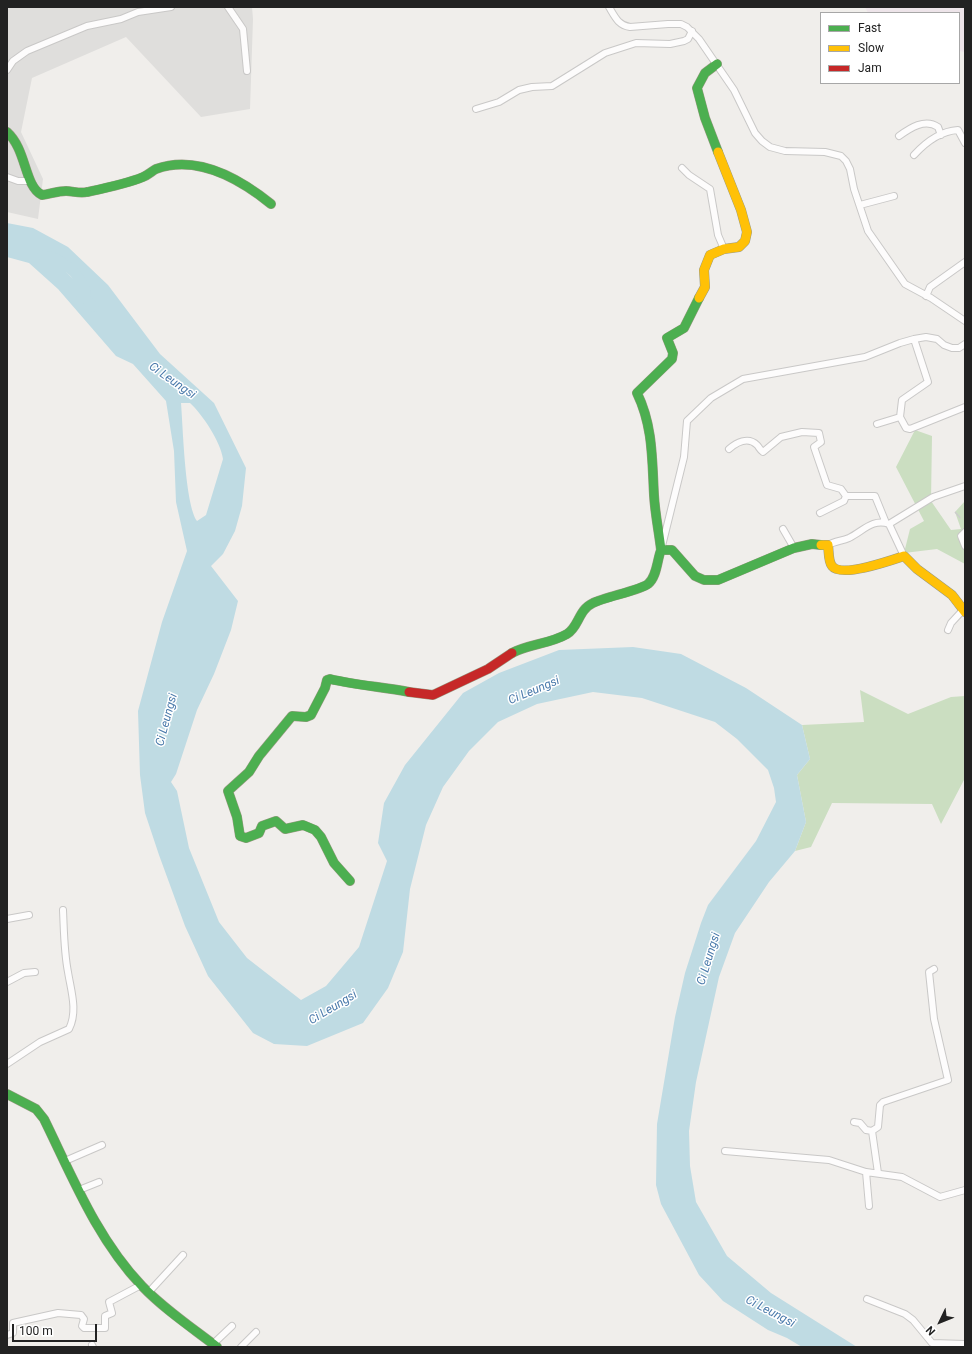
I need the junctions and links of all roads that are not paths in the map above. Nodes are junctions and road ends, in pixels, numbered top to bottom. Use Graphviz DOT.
graph roads {
  1 [pos="171,7"];
  2 [pos="228,7"];
  3 [pos="609,7"];
  4 [pos="692,31"];
  5 [pos="717,64"];
  6 [pos="7,70"];
  7 [pos="247,71"];
  8 [pos="476,109"];
  9 [pos="7,132"];
  10 [pos="941,135"];
  11 [pos="899,136"];
  12 [pos="965,143"];
  13 [pos="914,155"];
  14 [pos="682,168"];
  15 [pos="7,177"];
  16 [pos="30,181"];
  17 [pos="894,196"];
  18 [pos="271,204"];
  19 [pos="860,205"];
  20 [pos="724,249"];
  21 [pos="965,262"];
  22 [pos="926,296"];
  23 [pos="965,321"];
  24 [pos="914,339"];
  25 [pos="965,344"];
  26 [pos="965,407"];
  27 [pos="900,417"];
  28 [pos="877,424"];
  29 [pos="729,449"];
  30 [pos="965,486"];
  31 [pos="846,496"];
  32 [pos="820,513"];
  33 [pos="888,524"];
  34 [pos="783,529"];
  35 [pos="965,532"];
  36 [pos="828,545"];
  37 [pos="965,546"];
  38 [pos="794,548"];
  39 [pos="661,550"];
  40 [pos="904,556"];
  41 [pos="964,611"];
  42 [pos="948,630"];
  43 [pos="350,881"];
  44 [pos="63,910"];
  45 [pos="29,915"];
  46 [pos="7,919"];
  47 [pos="934,969"];
  48 [pos="35,972"];
  49 [pos="7,982"];
  50 [pos="7,1064"];
  51 [pos="7,1094"];
  52 [pos="854,1122"];
  53 [pos="872,1131"];
  54 [pos="102,1145"];
  55 [pos="725,1151"];
  56 [pos="65,1162"];
  57 [pos="866,1172"];
  58 [pos="878,1173"];
  59 [pos="99,1182"];
  60 [pos="79,1190"];
  61 [pos="965,1190"];
  62 [pos="869,1206"];
  63 [pos="183,1255"];
  64 [pos="141,1284"];
  65 [pos="149,1292"];
  66 [pos="867,1299"];
  67 [pos="232,1326"];
  68 [pos="256,1332"];
  69 [pos="7,1334"];
  70 [pos="965,1344"];
  71 [pos="215,1346"];
  72 [pos="241,1347"];
  1 -- 6 [label="street"];
  2 -- 7 [label="street"];
  3 -- 4 [label="street"];
  4 -- 5 [label="street"];
  4 -- 8 [label="street"];
  5 -- 19 [label="street"];
  5 -- 20 [label="street"];
  9 -- 16 [label="street"];
  10 -- 11 [label="street"];
  10 -- 12 [label="street"];
  10 -- 13 [label="street"];
  14 -- 20 [label="street"];
  15 -- 16 [label="street"];
  16 -- 18 [label="street"];
  17 -- 19 [label="street"];
  19 -- 22 [label="street"];
  20 -- 39 [label="street"];
  21 -- 22 [label="street"];
  22 -- 23 [label="street"];
  24 -- 25 [label="street"];
  24 -- 27 [label="street"];
  24 -- 39 [label="street"];
  26 -- 27 [label="street"];
  27 -- 28 [label="street"];
  29 -- 31 [label="street"];
  30 -- 33 [label="street"];
  31 -- 32 [label="street"];
  31 -- 33 [label="street"];
  33 -- 36 [label="street"];
  33 -- 40 [label="street"];
  34 -- 38 [label="street"];
  35 -- 37 [label="street"];
  36 -- 38 [label="street"];
  36 -- 40 [label="street"];
  38 -- 39 [label="street"];
  39 -- 43 [label="street"];
  40 -- 41 [label="street"];
  41 -- 42 [label="street"];
  44 -- 50 [label="street"];
  45 -- 46 [label="street"];
  47 -- 53 [label="street"];
  48 -- 49 [label="street"];
  51 -- 56 [label="street"];
  52 -- 53 [label="street"];
  53 -- 58 [label="street"];
  54 -- 56 [label="street"];
  55 -- 57 [label="street"];
  56 -- 60 [label="street"];
  57 -- 58 [label="street"];
  57 -- 62 [label="street"];
  58 -- 61 [label="street"];
  59 -- 60 [label="street"];
  60 -- 64 [label="street"];
  63 -- 65 [label="street"];
  64 -- 65 [label="street"];
  64 -- 69 [label="street"];
  65 -- 71 [label="street"];
  66 -- 70 [label="street"];
  67 -- 71 [label="street"];
  68 -- 72 [label="street"];
}
